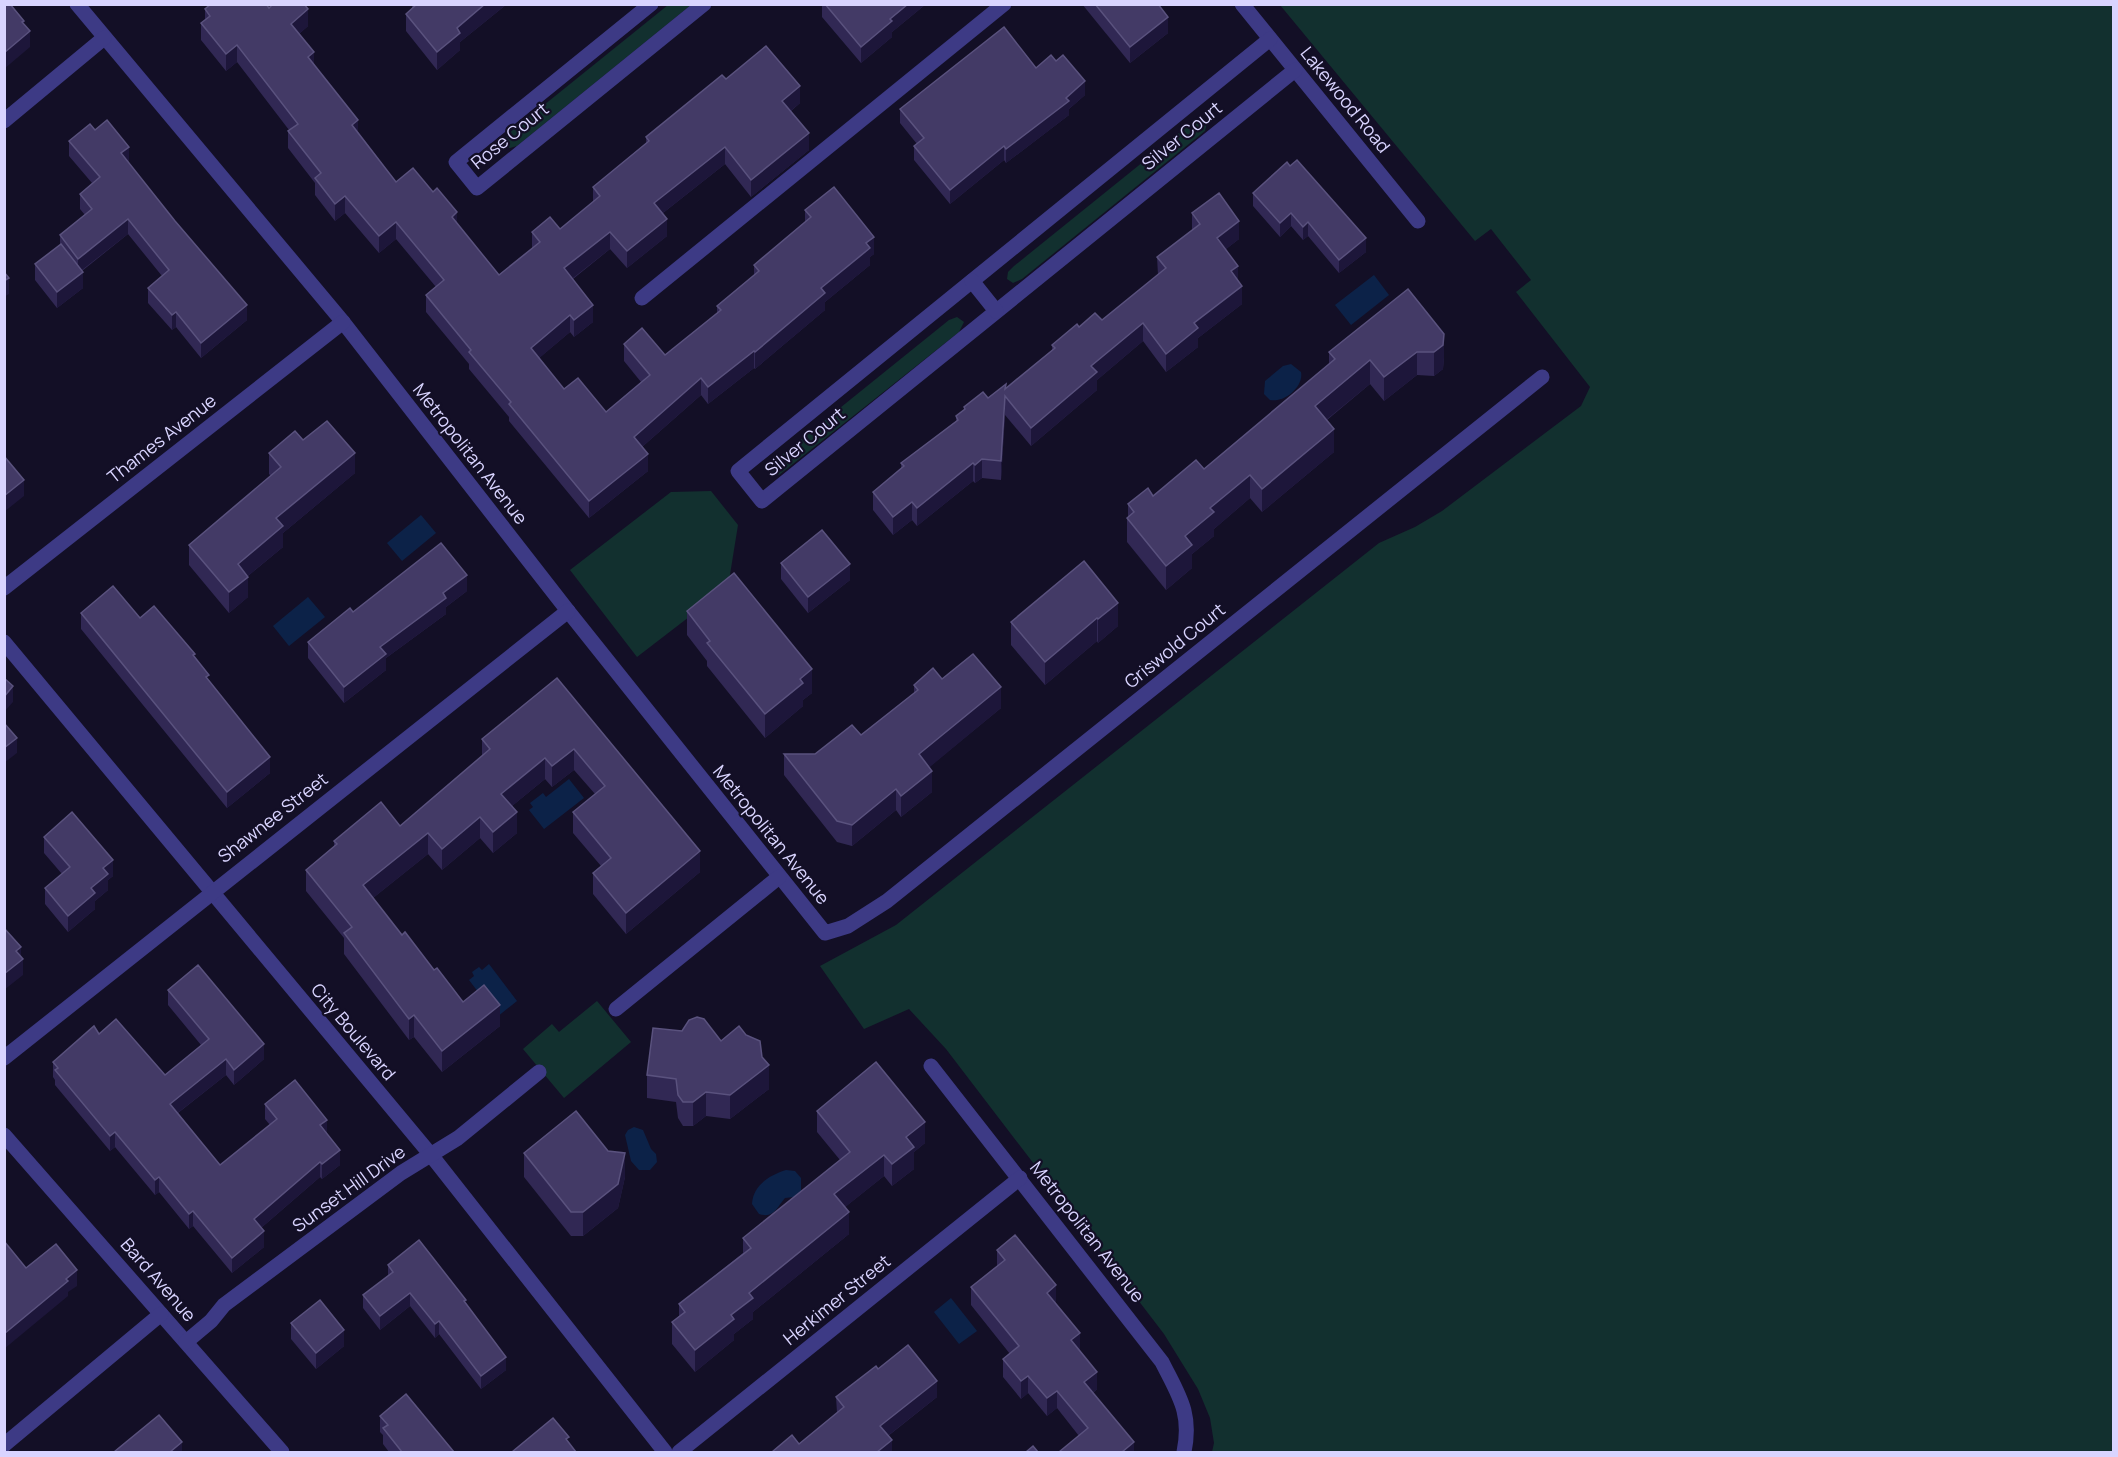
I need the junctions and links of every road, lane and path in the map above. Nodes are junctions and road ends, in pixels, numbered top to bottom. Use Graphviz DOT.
graph roads {
  1 [pos="77,4"];
  2 [pos="651,4"];
  3 [pos="704,4"];
  4 [pos="1004,4"];
  5 [pos="1242,4"];
  6 [pos="104,38"];
  7 [pos="1270,39"];
  8 [pos="1294,70"];
  9 [pos="4,121"];
  10 [pos="1418,221"];
  11 [pos="972,281"];
  12 [pos="642,298"];
  13 [pos="996,311"];
  14 [pos="343,322"];
  15 [pos="1542,377"];
  16 [pos="4,588"];
  17 [pos="568,610"];
  18 [pos="4,642"];
  19 [pos="779,877"];
  20 [pos="212,892"];
  21 [pos="825,933"];
  22 [pos="616,1009"];
  23 [pos="4,1058"];
  24 [pos="931,1066"];
  25 [pos="538,1072"];
  26 [pos="4,1135"];
  27 [pos="431,1155"];
  28 [pos="1020,1178"];
  29 [pos="161,1314"];
  30 [pos="186,1342"];
  31 [pos="4,1445"];
  32 [pos="282,1452"];
  33 [pos="665,1452"];
  34 [pos="679,1452"];
  35 [pos="1184,1452"];
  1 -- 6 [label="street, Metropolitan Avenue"];
  2 -- 3 [label="street, Rose Court"];
  4 -- 12 [label="street"];
  5 -- 7 [label="street, Lakewood Road"];
  6 -- 9 [label="street"];
  6 -- 14 [label="street, Metropolitan Avenue"];
  7 -- 8 [label="street, Lakewood Road"];
  7 -- 11 [label="street, Silver Court"];
  8 -- 10 [label="street, Lakewood Road"];
  8 -- 13 [label="street, Silver Court"];
  11 -- 13 [label="street"];
  11 -- 13 [label="street, Silver Court"];
  14 -- 16 [label="street, Thames Avenue"];
  14 -- 17 [label="street, Metropolitan Avenue"];
  15 -- 21 [label="street, Griswold Court"];
  17 -- 19 [label="street, Metropolitan Avenue"];
  17 -- 20 [label="street, Shawnee Street"];
  18 -- 20 [label="street, City Boulevard"];
  19 -- 21 [label="street, Metropolitan Avenue"];
  19 -- 22 [label="street"];
  20 -- 23 [label="street, Shawnee Street"];
  20 -- 27 [label="street, City Boulevard"];
  24 -- 28 [label="street, Metropolitan Avenue"];
  25 -- 27 [label="street, Sunset Hill Drive"];
  26 -- 29 [label="street, Bard Avenue"];
  27 -- 30 [label="street, Sunset Hill Drive"];
  27 -- 33 [label="street, City Boulevard"];
  28 -- 34 [label="street, Herkimer Street"];
  28 -- 35 [label="street, Metropolitan Avenue"];
  29 -- 30 [label="street, Bard Avenue"];
  29 -- 31 [label="street"];
  30 -- 32 [label="street, Bard Avenue"];
}
